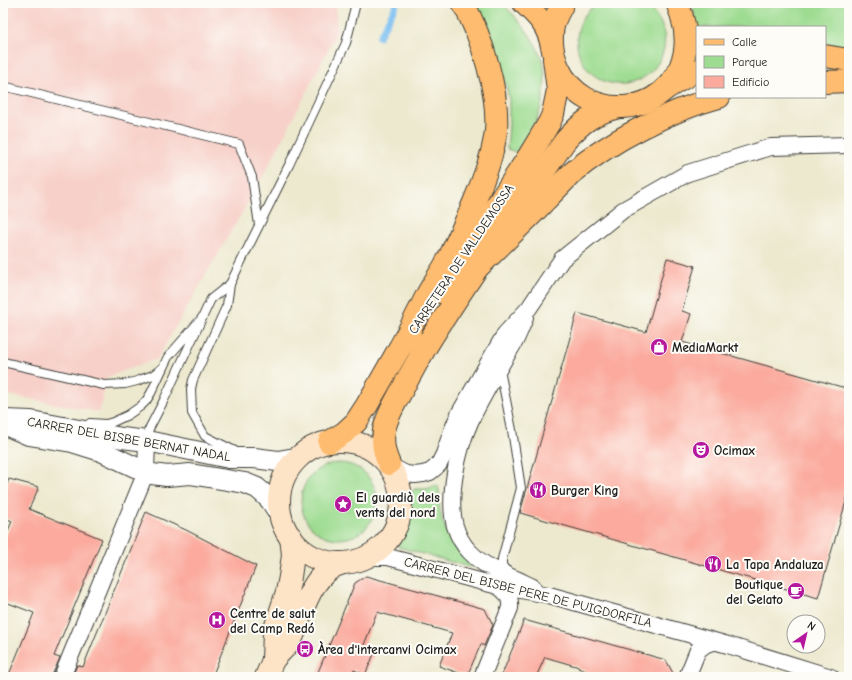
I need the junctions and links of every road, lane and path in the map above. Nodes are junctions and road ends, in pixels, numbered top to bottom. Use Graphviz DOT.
graph roads {
  1 [pos="356,3"];
  2 [pos="463,3"];
  3 [pos="524,3"];
  4 [pos="563,3"];
  5 [pos="678,5"];
  6 [pos="553,52"];
  7 [pos="826,56"];
  8 [pos="849,60"];
  9 [pos="696,71"];
  10 [pos="849,80"];
  11 [pos="826,82"];
  12 [pos="3,86"];
  13 [pos="664,89"];
  14 [pos="716,98"];
  15 [pos="619,108"];
  16 [pos="849,146"];
  17 [pos="259,225"];
  18 [pos="476,269"];
  19 [pos="230,284"];
  20 [pos="529,308"];
  21 [pos="202,318"];
  22 [pos="399,349"];
  23 [pos="3,362"];
  24 [pos="163,367"];
  25 [pos="500,367"];
  26 [pos="67,419"];
  27 [pos="3,420"];
  28 [pos="31,421"];
  29 [pos="80,421"];
  30 [pos="3,424"];
  31 [pos="147,441"];
  32 [pos="329,442"];
  33 [pos="303,454"];
  34 [pos="254,458"];
  35 [pos="389,464"];
  36 [pos="146,472"];
  37 [pos="286,528"];
  38 [pos="352,561"];
  39 [pos="511,576"];
  40 [pos="498,586"];
  41 [pos="548,595"];
  42 [pos="714,642"];
  43 [pos="270,668"];
  44 [pos="62,677"];
  45 [pos="482,677"];
  46 [pos="687,677"];
  47 [pos="831,677"];
  1 -- 17 [label="lane"];
  2 -- 22 [label="main road"];
  3 -- 6 [label="main road"];
  4 -- 6 [label="main road"];
  5 -- 13 [label="main road"];
  6 -- 15 [label="main road"];
  6 -- 22 [label="main road, CARRETERA DE VALLDEMOSSA"];
  7 -- 8 [label="main road"];
  9 -- 13 [label="main road"];
  10 -- 11 [label="main road"];
  12 -- 17 [label="lane"];
  13 -- 15 [label="main road, CARRETERA DE VALLDEMOSSA"];
  14 -- 18 [label="main road"];
  15 -- 18 [label="main road, CARRETERA DE VALLDEMOSSA"];
  16 -- 20 [label="street"];
  17 -- 19 [label="lane"];
  18 -- 35 [label="main road, CARRETERA DE VALLDEMOSSA"];
  19 -- 21 [label="lane"];
  19 -- 34 [label="lane"];
  20 -- 25 [label="street"];
  20 -- 35 [label="street"];
  21 -- 24 [label="lane"];
  21 -- 31 [label="lane"];
  22 -- 32 [label="main road, CARRETERA DE VALLDEMOSSA"];
  23 -- 24 [label="lane"];
  24 -- 29 [label="lane"];
  25 -- 39 [label="lane"];
  25 -- 39 [label="street"];
  26 -- 28 [label="lane"];
  27 -- 28 [label="street, CARRER DEL BISBE BERNAT NADAL"];
  28 -- 31 [label="street, CARRER DEL BISBE BERNAT NADAL"];
  30 -- 36 [label="street, CARRER DEL BISBE BERNAT NADAL"];
  31 -- 34 [label="street, CARRER DEL BISBE BERNAT NADAL"];
  31 -- 36 [label="street"];
  32 -- 33 [label="main road"];
  32 -- 35 [label="main road"];
  33 -- 34 [label="street"];
  33 -- 37 [label="main road"];
  35 -- 38 [label="main road"];
  36 -- 37 [label="street, CARRER DEL BISBE BERNAT NADAL"];
  36 -- 44 [label="street"];
  37 -- 38 [label="main road"];
  37 -- 43 [label="main road"];
  38 -- 40 [label="street, CARRER DEL BISBE PERE DE PUIGDORFILA"];
  38 -- 43 [label="main road"];
  39 -- 41 [label="street"];
  40 -- 41 [label="street, CARRER DEL BISBE PERE DE PUIGDORFILA"];
  40 -- 45 [label="street"];
  41 -- 42 [label="street, CARRER DEL BISBE PERE DE PUIGDORFILA"];
  42 -- 46 [label="street"];
  42 -- 47 [label="street, CARRER DEL BISBE PERE DE PUIGDORFILA"];
}
